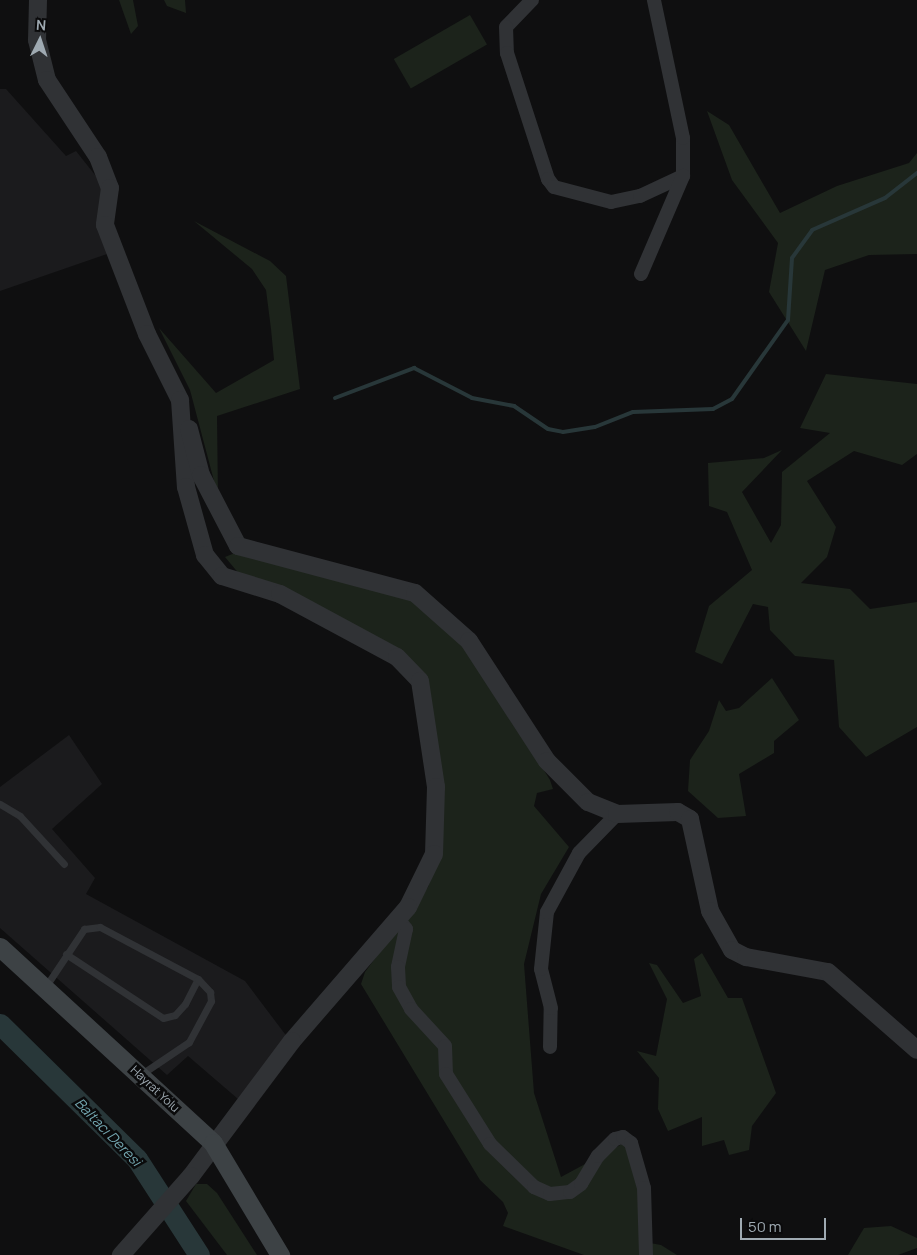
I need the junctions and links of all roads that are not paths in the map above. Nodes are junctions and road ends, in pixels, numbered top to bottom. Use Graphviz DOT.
graph roads {
  1 [pos="38,0"];
  2 [pos="532,0"];
  3 [pos="654,0"];
  4 [pos="683,176"];
  5 [pos="641,274"];
  6 [pos="180,400"];
  7 [pos="0,804"];
  8 [pos="617,814"];
  9 [pos="64,864"];
  10 [pos="398,918"];
  11 [pos="0,947"];
  12 [pos="66,954"];
  13 [pos="198,979"];
  14 [pos="45,988"];
  15 [pos="550,1047"];
  16 [pos="917,1050"];
  17 [pos="140,1075"];
  18 [pos="213,1142"];
  19 [pos="122,1255"];
  20 [pos="280,1255"];
  21 [pos="646,1255"];
  1 -- 6 [label="street"];
  2 -- 4 [label="street"];
  3 -- 4 [label="street"];
  4 -- 5 [label="street"];
  6 -- 8 [label="street"];
  6 -- 10 [label="street"];
  7 -- 9 [label="lane"];
  8 -- 15 [label="street"];
  8 -- 16 [label="street"];
  10 -- 18 [label="street"];
  10 -- 21 [label="street"];
  11 -- 14 [label="main road, Hayrat Yolu"];
  12 -- 13 [label="lane"];
  12 -- 13 [label="lane"];
  12 -- 14 [label="lane"];
  13 -- 17 [label="lane"];
  14 -- 17 [label="main road, Hayrat Yolu"];
  17 -- 18 [label="main road, Hayrat Yolu"];
  18 -- 19 [label="street"];
  18 -- 20 [label="main road, Hayrat Yolu"];
}
